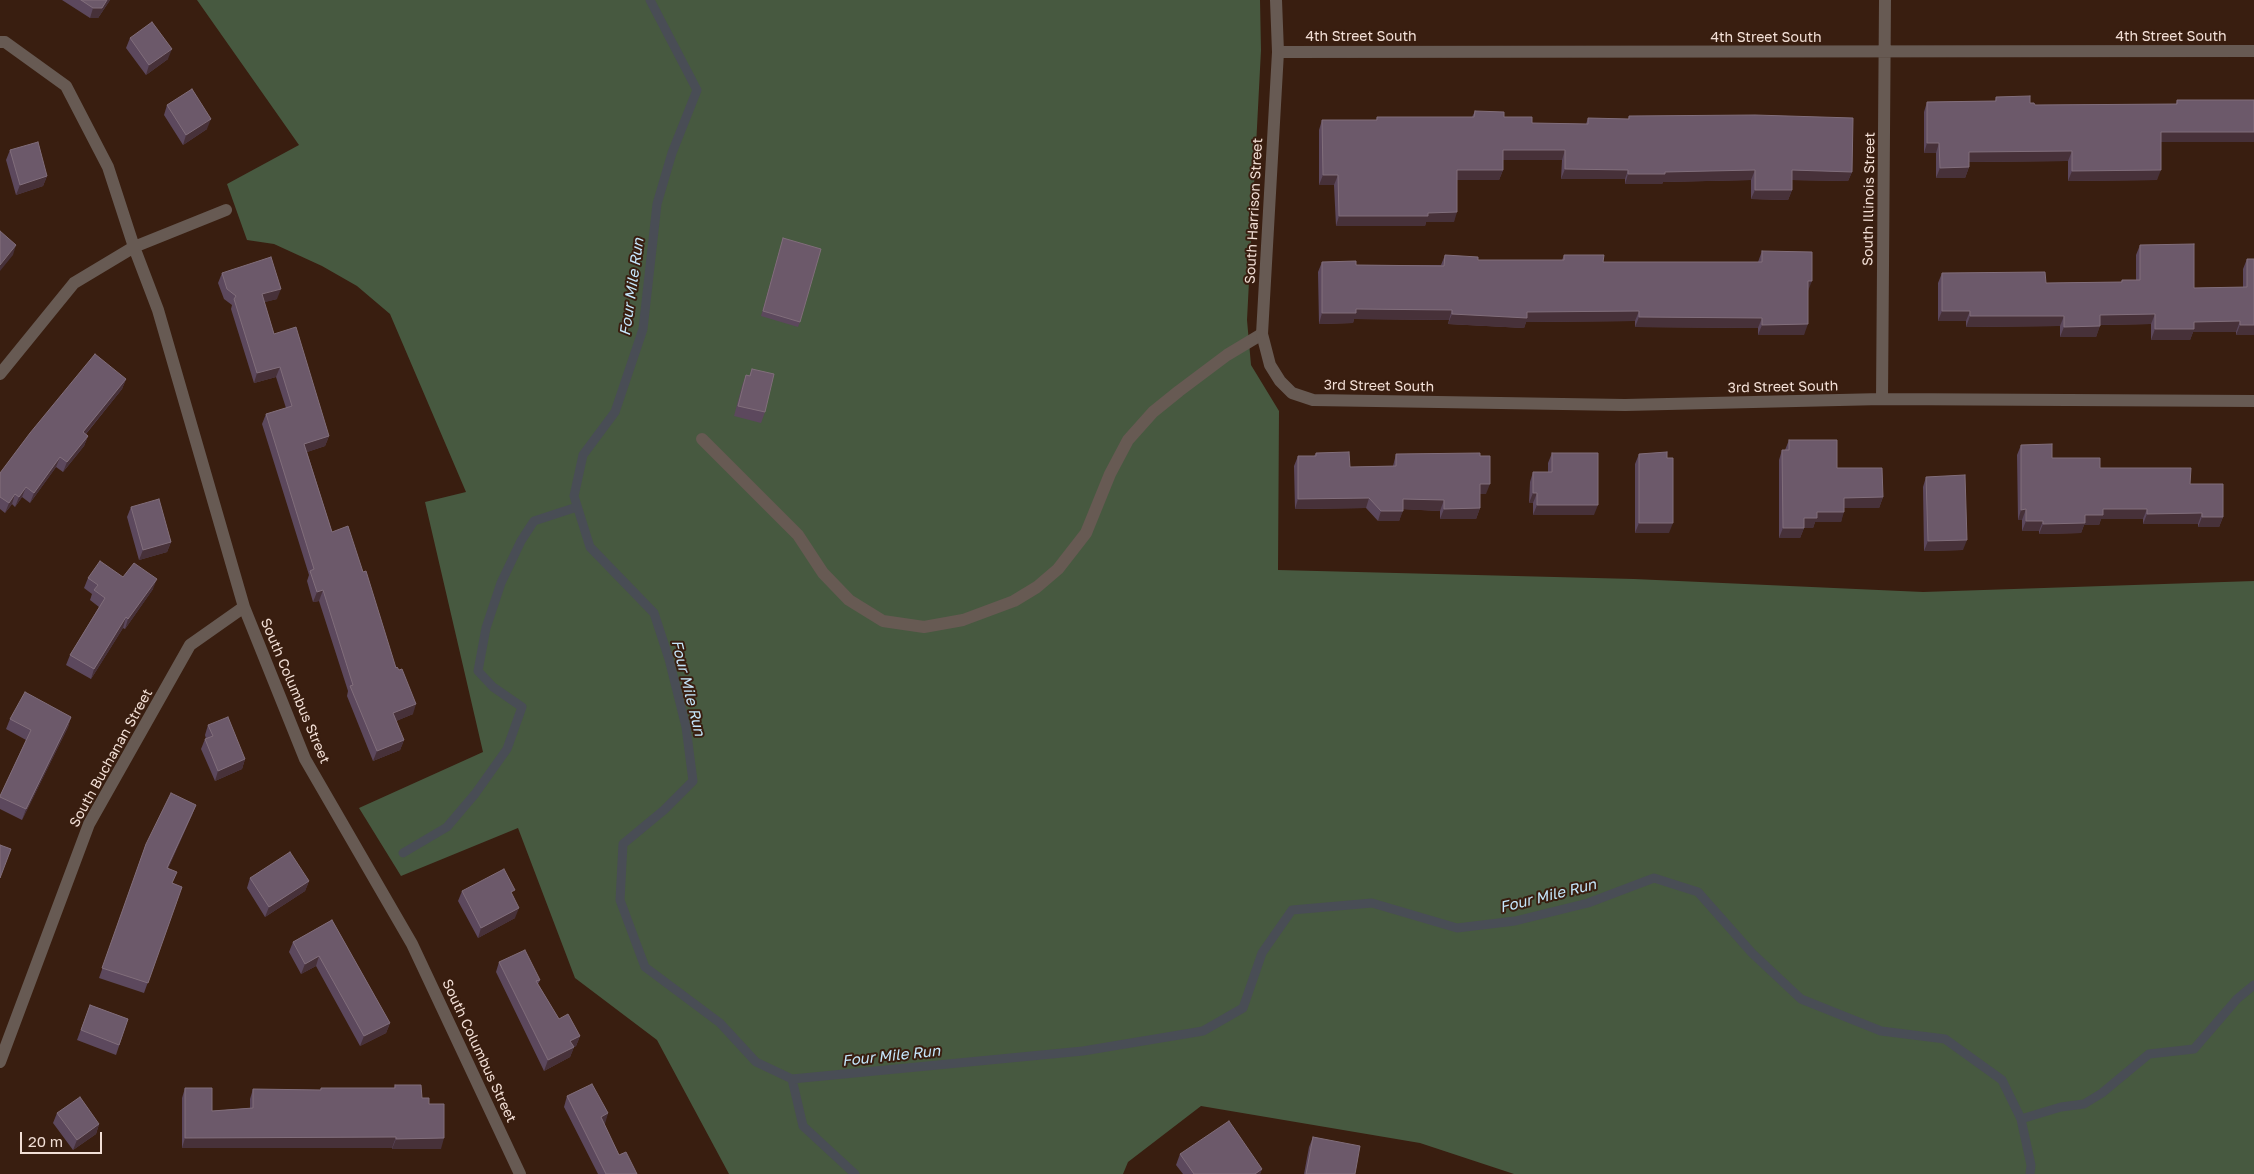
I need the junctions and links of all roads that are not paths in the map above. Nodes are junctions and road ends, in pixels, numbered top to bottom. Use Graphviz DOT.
graph roads {
  1 [pos="1276,0"];
  2 [pos="1885,0"];
  3 [pos="0,42"];
  4 [pos="2254,51"];
  5 [pos="1278,52"];
  6 [pos="1886,53"];
  7 [pos="226,210"];
  8 [pos="134,247"];
  9 [pos="1262,334"];
  10 [pos="0,374"];
  11 [pos="1882,399"];
  12 [pos="1313,400"];
  13 [pos="2254,401"];
  14 [pos="702,439"];
  15 [pos="244,607"];
  16 [pos="0,1062"];
  17 [pos="520,1174"];
  1 -- 5 [label="street, South Harrison Street"];
  2 -- 6 [label="street, South Illinois Street"];
  3 -- 8 [label="street, South Columbus Street"];
  4 -- 6 [label="street, 4th Street South"];
  5 -- 6 [label="street, 4th Street South"];
  5 -- 9 [label="street, South Harrison Street"];
  6 -- 11 [label="street, South Illinois Street"];
  7 -- 8 [label="street"];
  8 -- 10 [label="street"];
  8 -- 15 [label="street, South Columbus Street"];
  9 -- 12 [label="street, South Harrison Street"];
  9 -- 14 [label="street"];
  11 -- 12 [label="street, 3rd Street South"];
  11 -- 13 [label="street, 3rd Street South"];
  15 -- 16 [label="street, South Buchanan Street"];
  15 -- 17 [label="street, South Columbus Street"];
}
